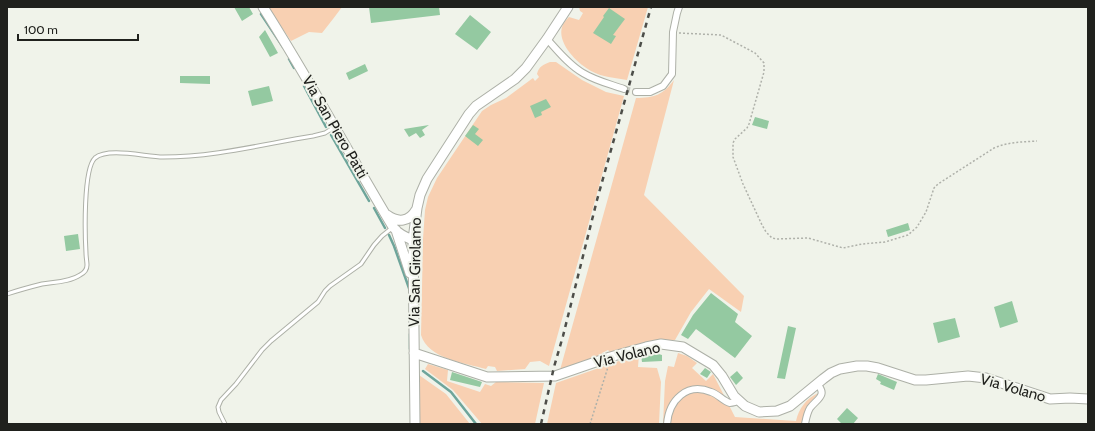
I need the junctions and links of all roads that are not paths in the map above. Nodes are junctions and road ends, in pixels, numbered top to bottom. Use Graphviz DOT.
graph roads {
  1 [pos="263,7"];
  2 [pos="568,7"];
  3 [pos="679,7"];
  4 [pos="547,39"];
  5 [pos="624,89"];
  6 [pos="636,92"];
  7 [pos="334,128"];
  8 [pos="417,208"];
  9 [pos="386,215"];
  10 [pos="395,229"];
  11 [pos="413,240"];
  12 [pos="413,284"];
  13 [pos="7,294"];
  14 [pos="414,353"];
  15 [pos="817,384"];
  16 [pos="1088,399"];
  17 [pos="739,400"];
  18 [pos="226,424"];
  19 [pos="415,424"];
  20 [pos="667,424"];
  21 [pos="805,424"];
  1 -- 7 [label="street, Via San Piero Patti"];
  2 -- 4 [label="street, Via San Girolamo"];
  3 -- 6 [label="street"];
  4 -- 5 [label="street"];
  4 -- 8 [label="street, Via San Girolamo"];
  7 -- 9 [label="street, Via San Piero Patti"];
  7 -- 13 [label="lane"];
  8 -- 9 [label="street"];
  8 -- 11 [label="street, Via San Girolamo"];
  9 -- 10 [label="street, Via San Piero Patti"];
  10 -- 11 [label="street, Via San Piero Patti"];
  10 -- 12 [label="street"];
  10 -- 18 [label="lane"];
  11 -- 12 [label="street, Via San Girolamo"];
  12 -- 14 [label="street, Via San Girolamo"];
  14 -- 17 [label="street, Via Volano"];
  14 -- 19 [label="street, Via San Girolamo"];
  15 -- 16 [label="street, Via Volano"];
  15 -- 17 [label="street, Via Volano"];
  15 -- 21 [label="street"];
  17 -- 20 [label="street"];
}
